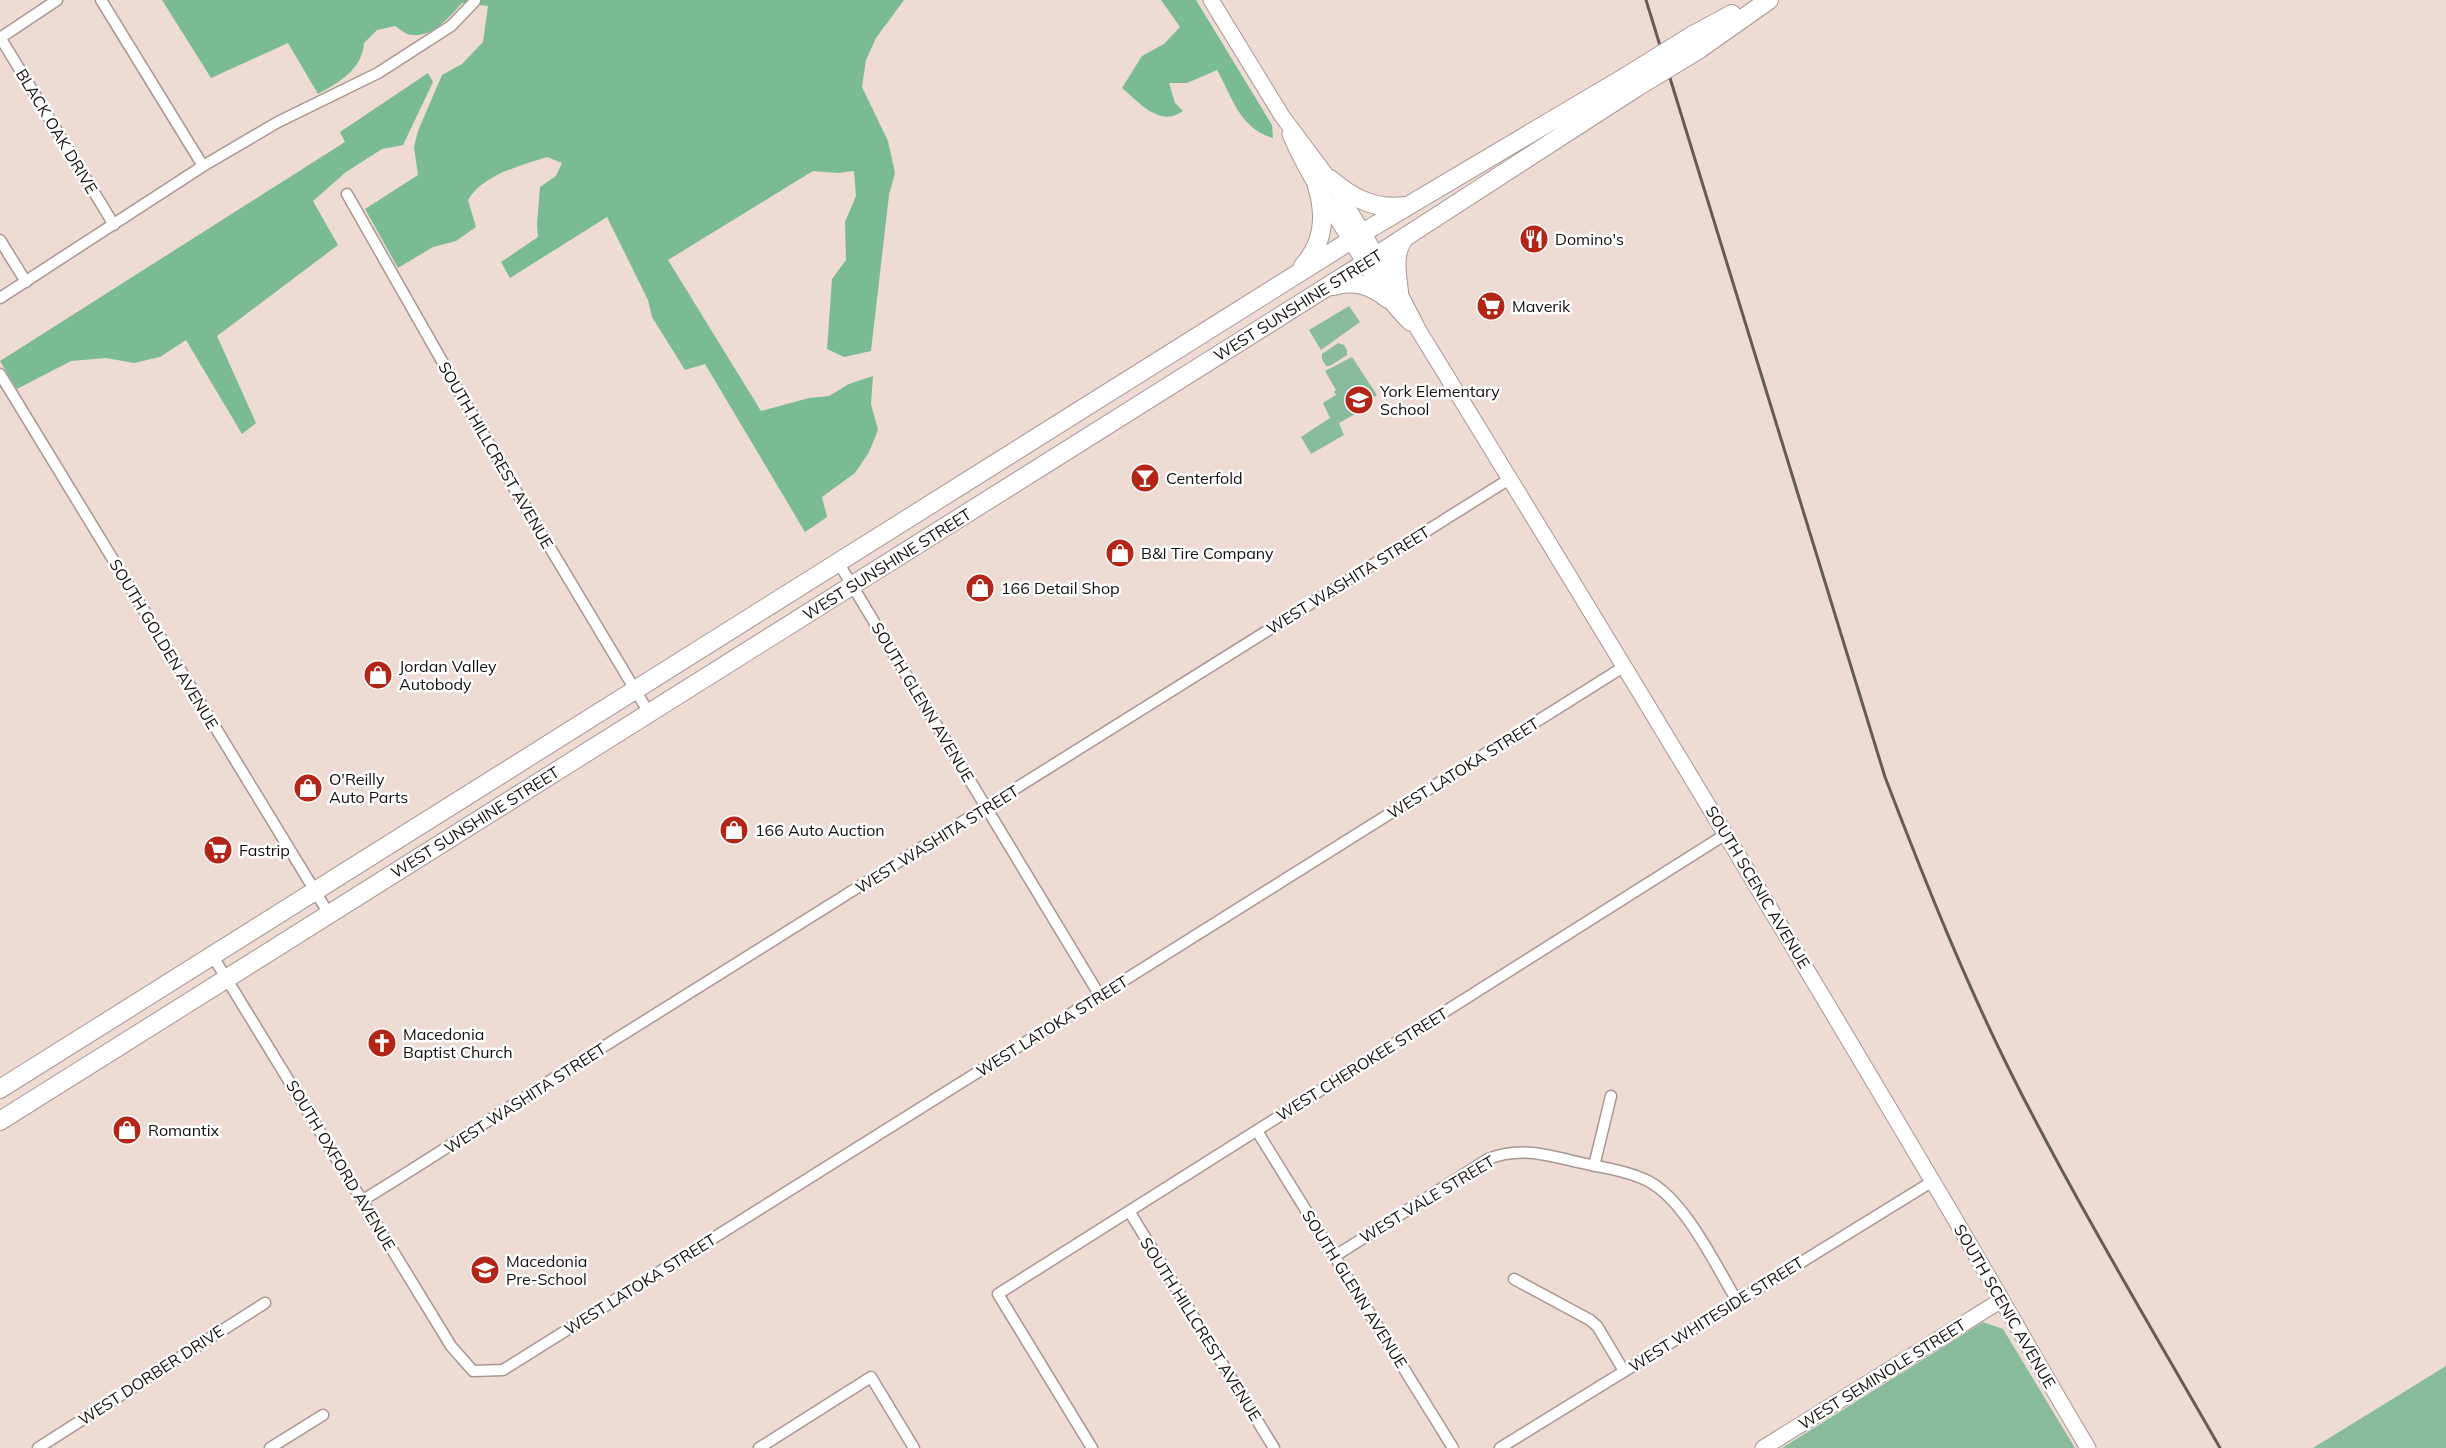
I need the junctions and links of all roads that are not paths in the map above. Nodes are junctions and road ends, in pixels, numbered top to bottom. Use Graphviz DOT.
graph roads {
  1 [pos="57,0"];
  2 [pos="101,0"];
  3 [pos="1211,0"];
  4 [pos="1757,0"];
  5 [pos="1769,0"];
  6 [pos="475,1"];
  7 [pos="0,38"];
  8 [pos="1696,42"];
  9 [pos="1634,80"];
  10 [pos="203,166"];
  11 [pos="1324,183"];
  12 [pos="347,194"];
  13 [pos="1408,206"];
  14 [pos="114,225"];
  15 [pos="1411,232"];
  16 [pos="1357,236"];
  17 [pos="0,240"];
  18 [pos="1371,259"];
  19 [pos="1294,276"];
  20 [pos="26,282"];
  21 [pos="1323,290"];
  22 [pos="1394,296"];
  23 [pos="0,298"];
  24 [pos="0,374"];
  25 [pos="1511,478"];
  26 [pos="838,562"];
  27 [pos="852,585"];
  28 [pos="1625,666"];
  29 [pos="635,690"];
  30 [pos="649,713"];
  31 [pos="987,808"];
  32 [pos="1726,834"];
  33 [pos="314,891"];
  34 [pos="329,914"];
  35 [pos="212,955"];
  36 [pos="226,978"];
  37 [pos="1100,996"];
  38 [pos="0,1089"];
  39 [pos="1611,1096"];
  40 [pos="0,1121"];
  41 [pos="1257,1131"];
  42 [pos="1594,1166"];
  43 [pos="1933,1181"];
  44 [pos="363,1200"];
  45 [pos="1129,1211"];
  46 [pos="1335,1256"];
  47 [pos="1514,1279"];
  48 [pos="1737,1301"];
  49 [pos="2000,1301"];
  50 [pos="265,1303"];
  51 [pos="473,1371"];
  52 [pos="1624,1371"];
  53 [pos="323,1415"];
  54 [pos="38,1448"];
  55 [pos="270,1448"];
  56 [pos="759,1448"];
  57 [pos="914,1448"];
  58 [pos="1092,1448"];
  59 [pos="1274,1448"];
  60 [pos="1453,1448"];
  61 [pos="1500,1448"];
  62 [pos="1763,1448"];
  63 [pos="2088,1448"];
  1 -- 7 [label="street"];
  2 -- 10 [label="street"];
  3 -- 11 [label="main road, SOUTH SCENIC AVENUE"];
  4 -- 8 [label="main road, WEST SUNSHINE STREET"];
  5 -- 8 [label="main road, WEST SUNSHINE STREET"];
  6 -- 10 [label="street"];
  7 -- 14 [label="street, BLACK OAK DRIVE"];
  8 -- 9 [label="main road, WEST SUNSHINE STREET, bridge"];
  9 -- 13 [label="main road, WEST SUNSHINE STREET"];
  9 -- 15 [label="main road, WEST SUNSHINE STREET"];
  10 -- 14 [label="street"];
  11 -- 13 [label="main road"];
  11 -- 16 [label="main road, SOUTH SCENIC AVENUE"];
  11 -- 19 [label="main road"];
  12 -- 29 [label="street, SOUTH HILLCREST AVENUE"];
  13 -- 16 [label="main road, WEST SUNSHINE STREET"];
  14 -- 20 [label="street"];
  15 -- 18 [label="main road, WEST SUNSHINE STREET"];
  15 -- 22 [label="main road"];
  16 -- 18 [label="main road, SOUTH SCENIC AVENUE"];
  16 -- 19 [label="main road, WEST SUNSHINE STREET"];
  17 -- 20 [label="street"];
  18 -- 21 [label="main road, WEST SUNSHINE STREET"];
  18 -- 22 [label="main road, SOUTH SCENIC AVENUE"];
  19 -- 26 [label="main road, WEST SUNSHINE STREET"];
  20 -- 23 [label="street"];
  21 -- 22 [label="main road"];
  21 -- 27 [label="main road, WEST SUNSHINE STREET"];
  22 -- 25 [label="main road, SOUTH SCENIC AVENUE"];
  24 -- 33 [label="street, SOUTH GOLDEN AVENUE"];
  25 -- 28 [label="main road, SOUTH SCENIC AVENUE"];
  25 -- 31 [label="street, WEST WASHITA STREET"];
  26 -- 27 [label="street, SOUTH GLENN AVENUE"];
  26 -- 29 [label="main road, WEST SUNSHINE STREET"];
  27 -- 30 [label="main road, WEST SUNSHINE STREET"];
  27 -- 31 [label="street, SOUTH GLENN AVENUE"];
  28 -- 32 [label="main road, SOUTH SCENIC AVENUE"];
  28 -- 37 [label="street, WEST LATOKA STREET"];
  29 -- 30 [label="street, SOUTH HILLCREST AVENUE"];
  29 -- 33 [label="main road, WEST SUNSHINE STREET"];
  30 -- 34 [label="main road, WEST SUNSHINE STREET"];
  31 -- 37 [label="street, SOUTH GLENN AVENUE"];
  31 -- 44 [label="street, WEST WASHITA STREET"];
  32 -- 41 [label="street, WEST CHEROKEE STREET"];
  32 -- 43 [label="main road, SOUTH SCENIC AVENUE"];
  33 -- 34 [label="street, SOUTH GOLDEN AVENUE"];
  33 -- 35 [label="main road, WEST SUNSHINE STREET"];
  34 -- 36 [label="main road, WEST SUNSHINE STREET"];
  35 -- 36 [label="street, SOUTH OXFORD AVENUE"];
  35 -- 38 [label="main road, WEST SUNSHINE STREET"];
  36 -- 40 [label="main road, WEST SUNSHINE STREET"];
  36 -- 44 [label="street, SOUTH OXFORD AVENUE"];
  37 -- 51 [label="street, WEST LATOKA STREET"];
  39 -- 42 [label="street"];
  41 -- 45 [label="street, WEST CHEROKEE STREET"];
  41 -- 46 [label="street, SOUTH GLENN AVENUE"];
  42 -- 46 [label="street, WEST VALE STREET"];
  42 -- 48 [label="street, WEST VALE STREET"];
  43 -- 48 [label="street, WEST WHITESIDE STREET"];
  43 -- 49 [label="main road, SOUTH SCENIC AVENUE"];
  44 -- 51 [label="street, SOUTH OXFORD AVENUE"];
  45 -- 58 [label="street, WEST CHEROKEE STREET"];
  45 -- 59 [label="street, SOUTH HILLCREST AVENUE"];
  46 -- 60 [label="street, SOUTH GLENN AVENUE"];
  47 -- 52 [label="street"];
  48 -- 52 [label="street, WEST WHITESIDE STREET"];
  49 -- 62 [label="main road, WEST SEMINOLE STREET"];
  49 -- 63 [label="main road, SOUTH SCENIC AVENUE"];
  50 -- 54 [label="street, WEST DORBER DRIVE"];
  52 -- 61 [label="street, WEST WHITESIDE STREET"];
  53 -- 55 [label="street"];
  56 -- 57 [label="street"];
}
